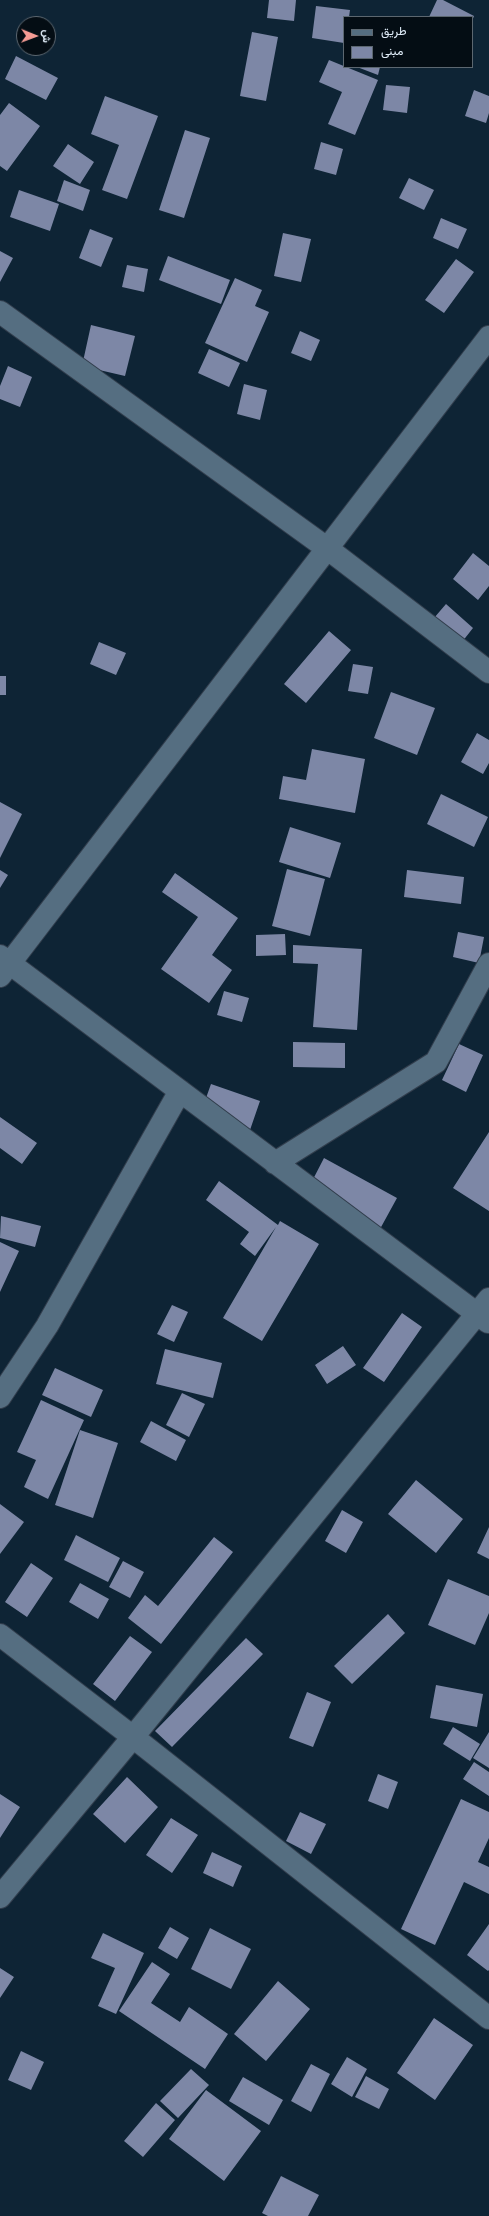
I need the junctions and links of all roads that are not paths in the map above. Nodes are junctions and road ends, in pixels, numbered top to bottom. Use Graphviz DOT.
graph roads {
  1 [pos="0,312"];
  2 [pos="489,337"];
  3 [pos="328,549"];
  4 [pos="489,672"];
  5 [pos="489,964"];
  6 [pos="3,965"];
  7 [pos="180,1091"];
  8 [pos="275,1163"];
  9 [pos="485,1312"];
  10 [pos="0,1397"];
  11 [pos="0,1635"];
  12 [pos="133,1737"];
  13 [pos="0,1897"];
  14 [pos="489,2018"];
  1 -- 3 [label="street"];
  2 -- 3 [label="street"];
  3 -- 4 [label="street"];
  3 -- 6 [label="street"];
  5 -- 8 [label="street"];
  6 -- 7 [label="street"];
  7 -- 8 [label="street"];
  7 -- 10 [label="street"];
  8 -- 9 [label="street"];
  9 -- 12 [label="street"];
  11 -- 12 [label="street"];
  12 -- 13 [label="street"];
  12 -- 14 [label="street"];
}
